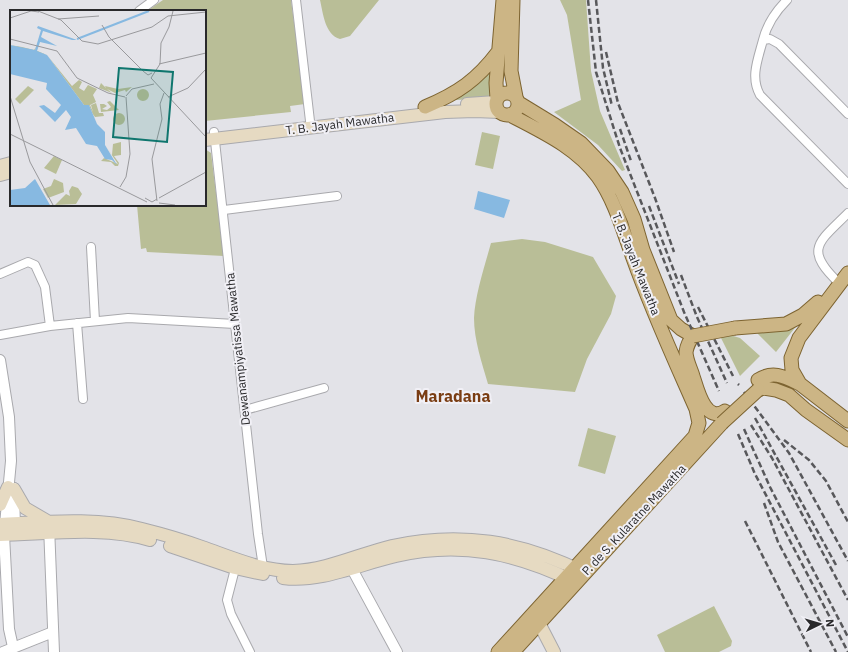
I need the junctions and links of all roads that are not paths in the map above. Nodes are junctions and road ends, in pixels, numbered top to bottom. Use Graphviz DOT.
graph roads {
  1 [pos="154,0"];
  2 [pos="296,0"];
  3 [pos="503,0"];
  4 [pos="513,0"];
  5 [pos="786,0"];
  6 [pos="140,10"];
  7 [pos="763,40"];
  8 [pos="498,52"];
  9 [pos="517,100"];
  10 [pos="425,107"];
  11 [pos="500,107"];
  12 [pos="848,114"];
  13 [pos="310,121"];
  14 [pos="210,136"];
  15 [pos="10,163"];
  16 [pos="0,166"];
  17 [pos="10,172"];
  18 [pos="0,176"];
  19 [pos="848,184"];
  20 [pos="622,192"];
  21 [pos="337,196"];
  22 [pos="609,199"];
  23 [pos="224,210"];
  24 [pos="848,213"];
  25 [pos="91,247"];
  26 [pos="848,273"];
  27 [pos="0,274"];
  28 [pos="838,285"];
  29 [pos="95,321"];
  30 [pos="77,323"];
  31 [pos="235,324"];
  32 [pos="50,326"];
  33 [pos="0,335"];
  34 [pos="693,336"];
  35 [pos="0,360"];
  36 [pos="800,384"];
  37 [pos="758,385"];
  38 [pos="324,388"];
  39 [pos="83,399"];
  40 [pos="699,406"];
  41 [pos="245,410"];
  42 [pos="724,417"];
  43 [pos="848,421"];
  44 [pos="848,440"];
  45 [pos="12,488"];
  46 [pos="0,505"];
  47 [pos="49,528"];
  48 [pos="6,529"];
  49 [pos="236,564"];
  50 [pos="263,567"];
  51 [pos="352,569"];
  52 [pos="580,570"];
  53 [pos="570,580"];
  54 [pos="3,590"];
  55 [pos="539,623"];
  56 [pos="4,632"];
  57 [pos="53,632"];
  58 [pos="13,647"];
  59 [pos="3,652"];
  60 [pos="54,652"];
  61 [pos="250,652"];
  62 [pos="397,652"];
  63 [pos="498,652"];
  64 [pos="513,652"];
  65 [pos="554,652"];
  1 -- 6 [label="street"];
  2 -- 13 [label="street"];
  3 -- 8 [label="main road"];
  4 -- 9 [label="main road"];
  5 -- 7 [label="street"];
  7 -- 12 [label="street"];
  7 -- 19 [label="street"];
  8 -- 10 [label="main road"];
  8 -- 11 [label="main road"];
  9 -- 11 [label="main road"];
  9 -- 11 [label="main road"];
  9 -- 20 [label="main road, T. B. Jayah Mawatha"];
  10 -- 11 [label="main road, T. B. Jayah Mawatha"];
  10 -- 13 [label="main road, T. B. Jayah Mawatha"];
  11 -- 14 [label="main road, T. B. Jayah Mawatha"];
  11 -- 22 [label="main road, T. B. Jayah Mawatha"];
  13 -- 14 [label="main road, T. B. Jayah Mawatha"];
  14 -- 23 [label="street, Dewanampiyatissa Mawatha"];
  15 -- 16 [label="main road"];
  17 -- 18 [label="main road"];
  20 -- 22 [label="main road"];
  20 -- 34 [label="main road, T. B. Jayah Mawatha"];
  21 -- 23 [label="street"];
  22 -- 40 [label="main road, T. B. Jayah Mawatha"];
  23 -- 31 [label="street, Dewanampiyatissa Mawatha"];
  24 -- 28 [label="street"];
  25 -- 29 [label="street"];
  26 -- 28 [label="main road"];
  27 -- 32 [label="street"];
  28 -- 34 [label="main road, bridge"];
  28 -- 36 [label="main road"];
  29 -- 30 [label="street"];
  29 -- 31 [label="street"];
  30 -- 32 [label="street"];
  30 -- 39 [label="street"];
  31 -- 41 [label="street, Dewanampiyatissa Mawatha"];
  32 -- 33 [label="street"];
  34 -- 40 [label="main road"];
  35 -- 45 [label="street"];
  36 -- 37 [label="main road"];
  36 -- 43 [label="main road"];
  37 -- 42 [label="main road, P. de S. Kularatne Mawatha, bridge"];
  37 -- 44 [label="main road"];
  38 -- 41 [label="street"];
  40 -- 42 [label="main road"];
  40 -- 52 [label="main road, P. de S. Kularatne Mawatha"];
  41 -- 50 [label="street, Dewanampiyatissa Mawatha"];
  42 -- 52 [label="main road, P. de S. Kularatne Mawatha"];
  45 -- 46 [label="main road"];
  45 -- 47 [label="main road"];
  45 -- 48 [label="street"];
  47 -- 48 [label="main road"];
  47 -- 49 [label="main road"];
  47 -- 57 [label="street"];
  48 -- 54 [label="street"];
  49 -- 50 [label="main road"];
  49 -- 51 [label="main road"];
  49 -- 61 [label="street"];
  50 -- 52 [label="main road"];
  51 -- 53 [label="main road"];
  51 -- 62 [label="street"];
  52 -- 53 [label="main road, P. de S. Kularatne Mawatha"];
  53 -- 55 [label="main road, P. de S. Kularatne Mawatha"];
  53 -- 63 [label="main road, P. de S. Kularatne Mawatha"];
  54 -- 56 [label="street"];
  55 -- 64 [label="main road, P. de S. Kularatne Mawatha"];
  55 -- 65 [label="main road"];
  56 -- 58 [label="street"];
  57 -- 58 [label="street"];
  57 -- 60 [label="street"];
  58 -- 59 [label="street"];
}
